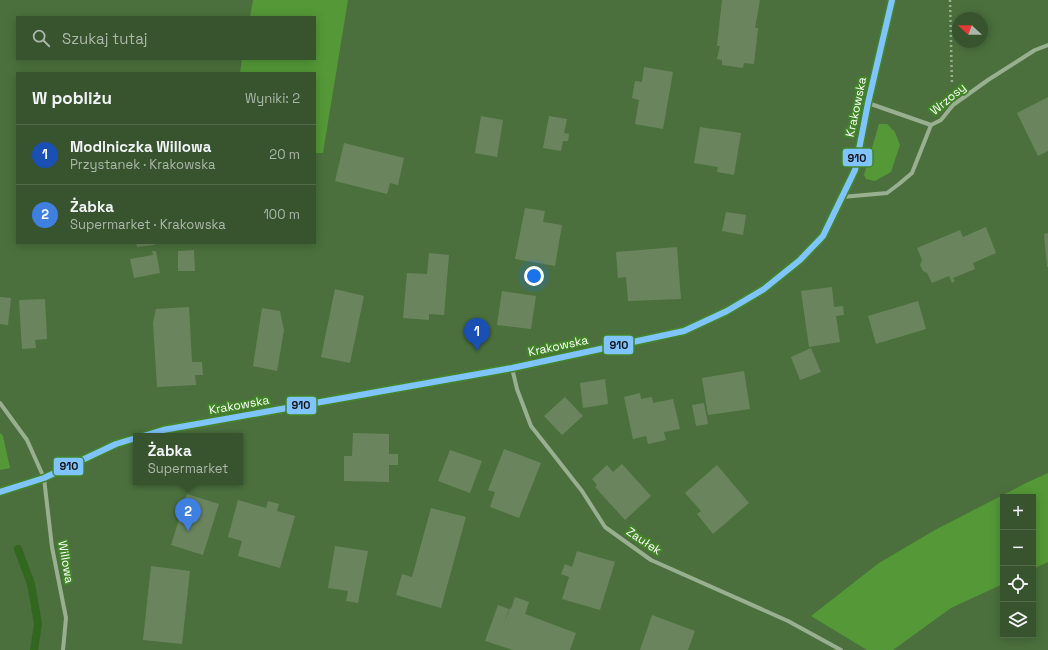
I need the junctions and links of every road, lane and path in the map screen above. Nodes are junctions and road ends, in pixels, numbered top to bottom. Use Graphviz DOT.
graph roads {
  1 [pos="892,0"];
  2 [pos="950,0"];
  3 [pos="1048,45"];
  4 [pos="868,103"];
  5 [pos="953,105"];
  6 [pos="931,125"];
  7 [pos="841,197"];
  8 [pos="512,368"];
  9 [pos="0,403"];
  10 [pos="153,433"];
  11 [pos="133,439"];
  12 [pos="44,478"];
  13 [pos="0,492"];
  14 [pos="63,650"];
  15 [pos="841,650"];
  1 -- 4 [label="street, Krakowska"];
  2 -- 5 [label="path"];
  3 -- 5 [label="street, Wrzosy"];
  4 -- 6 [label="street"];
  4 -- 7 [label="street, Krakowska"];
  5 -- 6 [label="street, Wrzosy"];
  6 -- 7 [label="street, Wrzosy"];
  7 -- 8 [label="street, Krakowska"];
  8 -- 10 [label="street, Krakowska"];
  8 -- 15 [label="street, Zaułek"];
  9 -- 12 [label="street, Willowa"];
  11 -- 12 [label="street"];
  12 -- 13 [label="street"];
  12 -- 14 [label="street, Willowa"];
}
